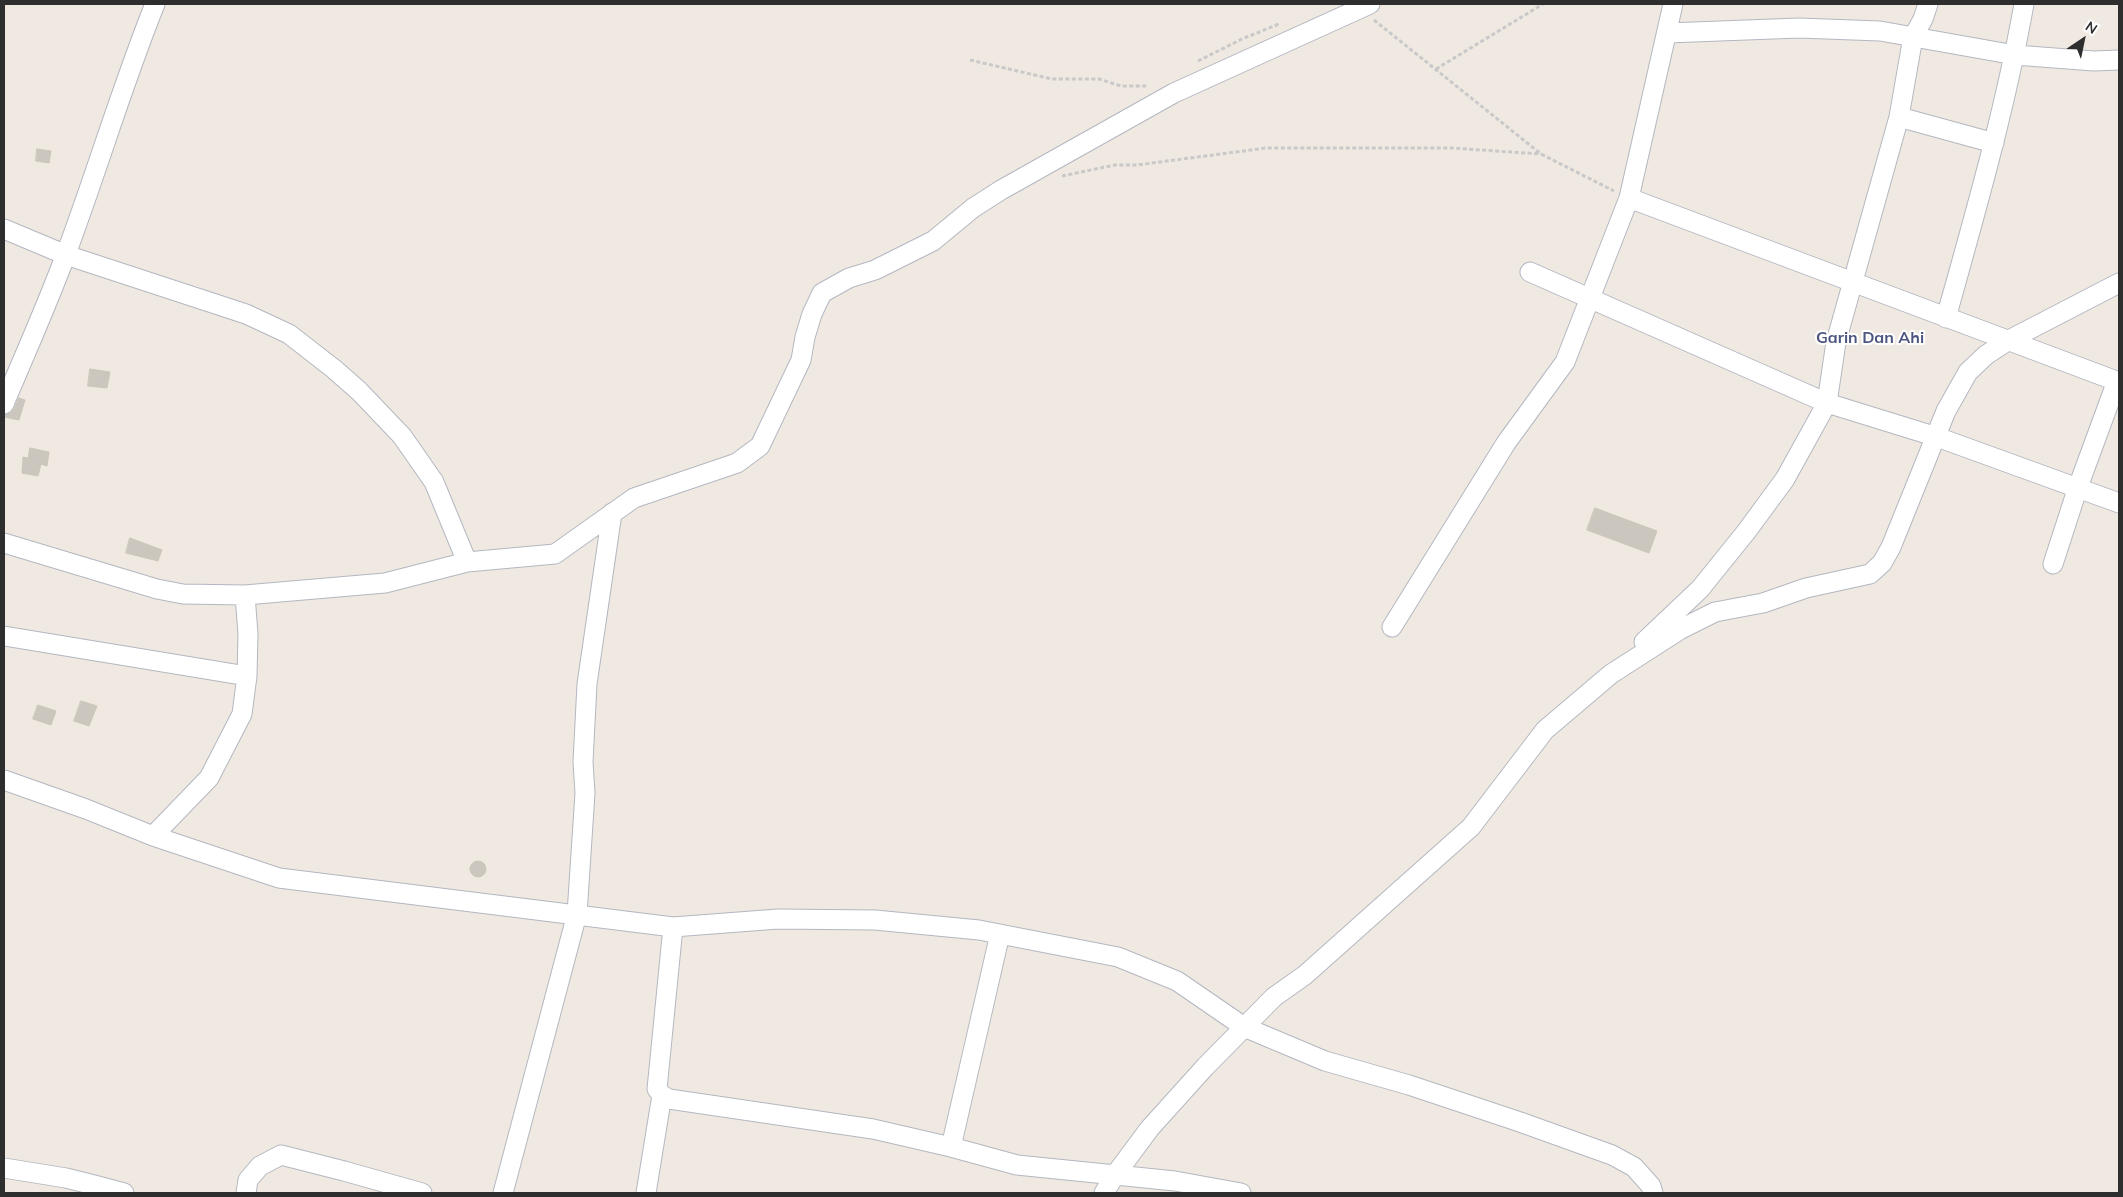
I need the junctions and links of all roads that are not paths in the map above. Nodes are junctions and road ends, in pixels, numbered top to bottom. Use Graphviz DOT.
graph roads {
  1 [pos="155,4"];
  2 [pos="1673,4"];
  3 [pos="1928,4"];
  4 [pos="2024,4"];
  5 [pos="1365,6"];
  6 [pos="1667,33"];
  7 [pos="1913,37"];
  8 [pos="2015,56"];
  9 [pos="2119,60"];
  10 [pos="1899,117"];
  11 [pos="1994,143"];
  12 [pos="1629,198"];
  13 [pos="4,229"];
  14 [pos="66,256"];
  15 [pos="1530,272"];
  16 [pos="1851,282"];
  17 [pos="2119,283"];
  18 [pos="1590,300"];
  19 [pos="1946,318"];
  20 [pos="2009,340"];
  21 [pos="2118,381"];
  22 [pos="1828,403"];
  23 [pos="4,404"];
  24 [pos="1937,437"];
  25 [pos="2078,487"];
  26 [pos="2119,503"];
  27 [pos="612,513"];
  28 [pos="4,543"];
  29 [pos="467,562"];
  30 [pos="2053,564"];
  31 [pos="245,595"];
  32 [pos="1392,627"];
  33 [pos="4,636"];
  34 [pos="1611,674"];
  35 [pos="247,676"];
  36 [pos="4,780"];
  37 [pos="153,836"];
  38 [pos="577,914"];
  39 [pos="673,927"];
  40 [pos="1000,934"];
  41 [pos="1244,1027"];
  42 [pos="662,1095"];
  43 [pos="951,1147"];
  44 [pos="4,1168"];
  45 [pos="1115,1174"];
  46 [pos="94,1189"];
  47 [pos="1193,1189"];
  48 [pos="124,1193"];
  49 [pos="246,1193"];
  50 [pos="422,1193"];
  51 [pos="503,1193"];
  52 [pos="646,1193"];
  53 [pos="1104,1193"];
  54 [pos="1241,1193"];
  55 [pos="1653,1193"];
  1 -- 14 [label="street"];
  2 -- 6 [label="street"];
  3 -- 7 [label="street"];
  4 -- 8 [label="street"];
  5 -- 27 [label="street"];
  6 -- 7 [label="street"];
  6 -- 12 [label="street"];
  7 -- 8 [label="street"];
  7 -- 10 [label="street"];
  8 -- 9 [label="street"];
  8 -- 11 [label="street"];
  10 -- 11 [label="street"];
  10 -- 16 [label="street"];
  11 -- 19 [label="street"];
  12 -- 16 [label="street"];
  12 -- 18 [label="street"];
  13 -- 14 [label="street"];
  14 -- 23 [label="street"];
  14 -- 29 [label="street"];
  15 -- 18 [label="street"];
  16 -- 19 [label="street"];
  16 -- 22 [label="street"];
  17 -- 20 [label="street"];
  18 -- 22 [label="street"];
  18 -- 32 [label="street"];
  19 -- 20 [label="street"];
  20 -- 21 [label="street"];
  20 -- 24 [label="street"];
  21 -- 25 [label="street"];
  22 -- 24 [label="street"];
  22 -- 34 [label="street"];
  24 -- 25 [label="street"];
  24 -- 34 [label="street"];
  25 -- 26 [label="street"];
  25 -- 30 [label="street"];
  27 -- 29 [label="street"];
  27 -- 38 [label="street"];
  28 -- 31 [label="street"];
  29 -- 31 [label="street"];
  31 -- 35 [label="street"];
  33 -- 35 [label="street"];
  34 -- 41 [label="street"];
  35 -- 37 [label="street"];
  36 -- 37 [label="street"];
  37 -- 38 [label="street"];
  38 -- 39 [label="street"];
  38 -- 51 [label="street"];
  39 -- 40 [label="street"];
  39 -- 42 [label="street"];
  40 -- 41 [label="street"];
  40 -- 43 [label="street"];
  41 -- 45 [label="street"];
  41 -- 55 [label="street"];
  42 -- 43 [label="street"];
  42 -- 52 [label="street"];
  43 -- 45 [label="street"];
  44 -- 46 [label="street"];
  45 -- 47 [label="street"];
  45 -- 53 [label="street"];
  46 -- 48 [label="street"];
  47 -- 54 [label="street"];
  49 -- 50 [label="street"];
}
